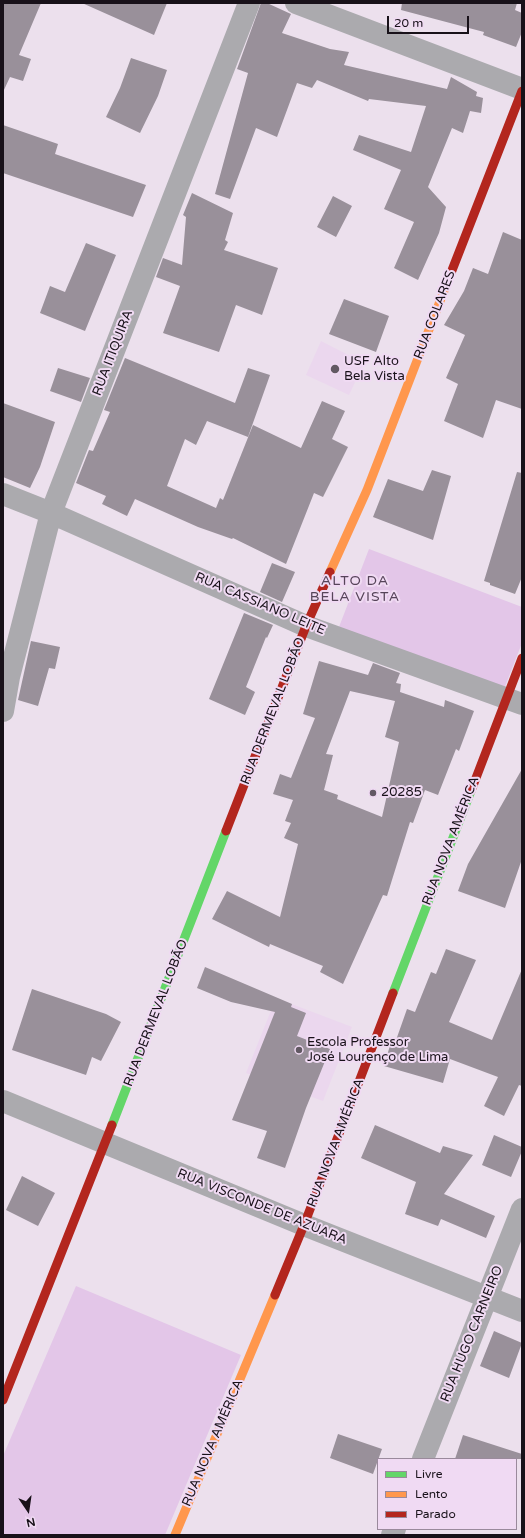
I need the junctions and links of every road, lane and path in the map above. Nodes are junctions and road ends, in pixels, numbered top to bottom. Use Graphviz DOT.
graph roads {
  1 [pos="249,3"];
  2 [pos="296,3"];
  3 [pos="522,90"];
  4 [pos="3,494"];
  5 [pos="51,512"];
  6 [pos="306,626"];
  7 [pos="522,658"];
  8 [pos="514,701"];
  9 [pos="3,711"];
  10 [pos="3,1101"];
  11 [pos="106,1143"];
  12 [pos="522,1209"];
  13 [pos="304,1225"];
  14 [pos="487,1297"];
  15 [pos="522,1311"];
  16 [pos="3,1400"];
  17 [pos="422,1458"];
  18 [pos="175,1535"];
  1 -- 5 [label="street, RUA ITIQUIRA"];
  2 -- 3 [label="street"];
  3 -- 6 [label="street, RUA COLARES"];
  4 -- 5 [label="street, RUA CASSIANO LEITE"];
  5 -- 6 [label="street, RUA CASSIANO LEITE"];
  5 -- 9 [label="street, RUA ITIQUIRA"];
  6 -- 8 [label="street, RUA CASSIANO LEITE"];
  6 -- 11 [label="street, RUA DERMEVAL LOBÃO"];
  7 -- 8 [label="street, RUA NOVA AMÉRICA"];
  8 -- 13 [label="street, RUA NOVA AMÉRICA"];
  10 -- 11 [label="street, RUA VISCONDE DE AZUARA"];
  11 -- 13 [label="street, RUA VISCONDE DE AZUARA"];
  11 -- 16 [label="street, RUA DERMEVAL LOBÃO"];
  12 -- 14 [label="street, RUA HUGO CARNEIRO"];
  13 -- 14 [label="street, RUA VISCONDE DE AZUARA"];
  13 -- 18 [label="street, RUA NOVA AMÉRICA"];
  14 -- 15 [label="street, RUA VISCONDE DE AZUARA"];
  14 -- 17 [label="street, RUA HUGO CARNEIRO"];
}
